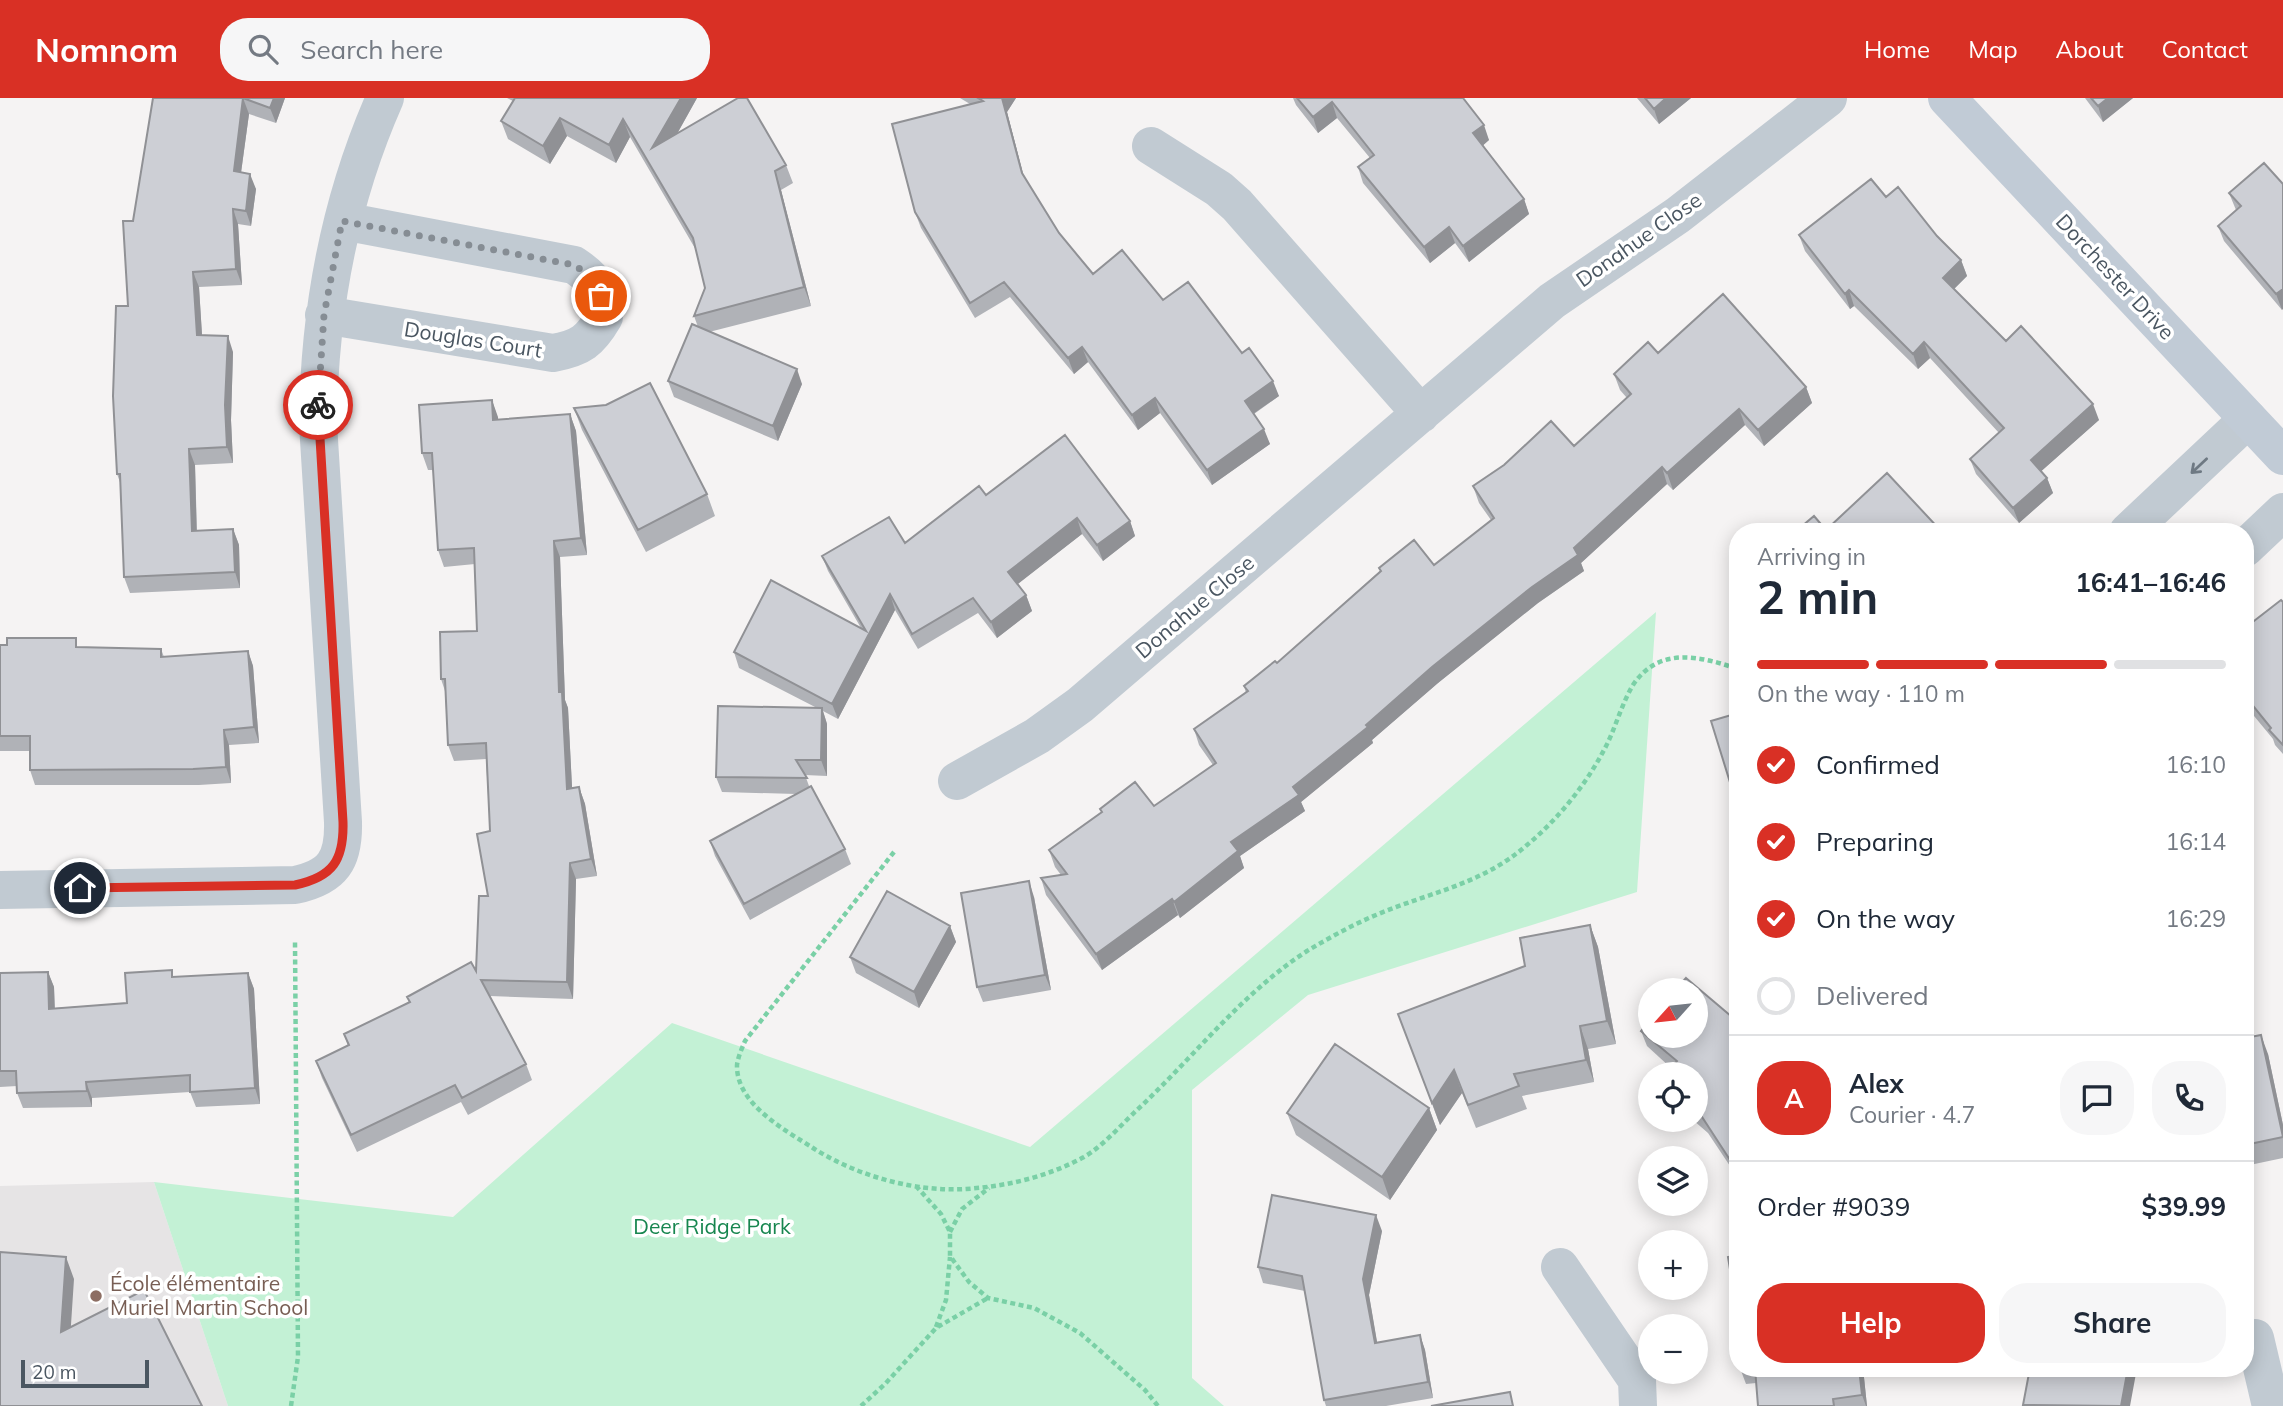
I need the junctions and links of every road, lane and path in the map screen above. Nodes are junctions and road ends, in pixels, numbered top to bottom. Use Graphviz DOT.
graph roads {
  1 [pos="385,98"];
  2 [pos="1828,98"];
  3 [pos="1947,98"];
  4 [pos="1151,146"];
  5 [pos="342,221"];
  6 [pos="324,315"];
  7 [pos="1421,414"];
  8 [pos="2248,419"];
  9 [pos="2282,452"];
  10 [pos="2283,512"];
  11 [pos="2138,523"];
  12 [pos="2254,539"];
  13 [pos="1729,666"];
  14 [pos="957,781"];
  15 [pos="894,852"];
  16 [pos="0,890"];
  17 [pos="295,942"];
  18 [pos="915,1186"];
  19 [pos="990,1188"];
  20 [pos="950,1232"];
  21 [pos="950,1256"];
  22 [pos="1560,1267"];
  23 [pos="988,1298"];
  24 [pos="936,1328"];
  25 [pos="2255,1338"];
  26 [pos="291,1406"];
  27 [pos="861,1406"];
  28 [pos="1158,1406"];
  29 [pos="1638,1406"];
  30 [pos="2272,1406"];
  1 -- 5 [label="street"];
  2 -- 7 [label="street, Donahue Close"];
  3 -- 8 [label="street, Dorchester Drive"];
  4 -- 7 [label="street"];
  5 -- 6 [label="street"];
  5 -- 6 [label="street, Douglas Court"];
  6 -- 16 [label="street"];
  7 -- 14 [label="street, Donahue Close"];
  8 -- 9 [label="street, Dorchester Drive"];
  8 -- 11 [label="street, one-way"];
  10 -- 12 [label="street"];
  13 -- 19 [label="path"];
  15 -- 18 [label="path"];
  17 -- 26 [label="path"];
  18 -- 19 [label="path"];
  18 -- 20 [label="path"];
  19 -- 20 [label="path"];
  20 -- 21 [label="path"];
  21 -- 23 [label="path"];
  21 -- 24 [label="path"];
  22 -- 29 [label="street"];
  23 -- 24 [label="path"];
  23 -- 28 [label="path"];
  24 -- 27 [label="path"];
  25 -- 30 [label="street"];
}
